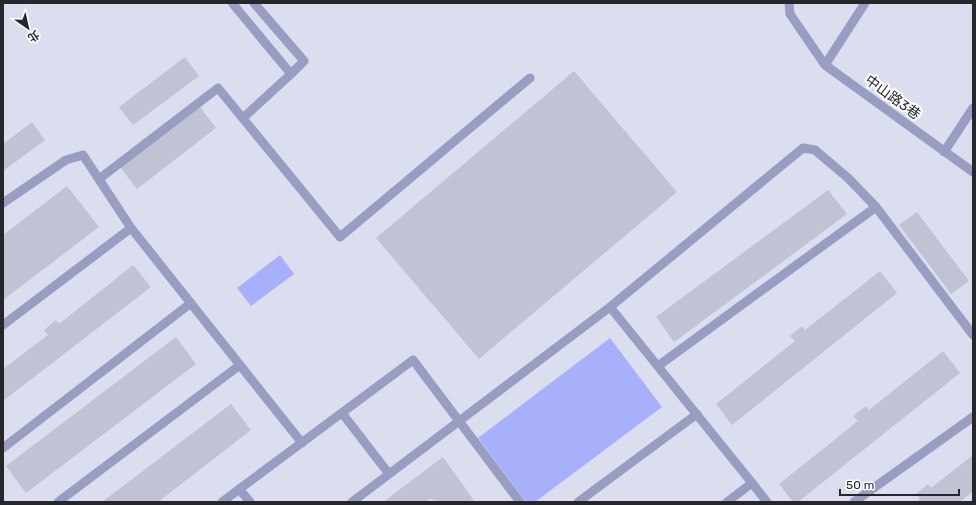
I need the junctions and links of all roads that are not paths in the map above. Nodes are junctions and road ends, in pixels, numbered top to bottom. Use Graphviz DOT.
graph roads {
  1 [pos="234,3"];
  2 [pos="254,3"];
  3 [pos="789,3"];
  4 [pos="865,3"];
  5 [pos="270,22"];
  6 [pos="258,34"];
  7 [pos="825,65"];
  8 [pos="291,74"];
  9 [pos="530,78"];
  10 [pos="973,108"];
  11 [pos="243,118"];
  12 [pos="944,152"];
  13 [pos="973,172"];
  14 [pos="99,179"];
  15 [pos="3,203"];
  16 [pos="876,207"];
  17 [pos="131,228"];
  18 [pos="191,303"];
  19 [pos="610,307"];
  20 [pos="3,325"];
  21 [pos="973,335"];
  22 [pos="240,365"];
  23 [pos="658,366"];
  24 [pos="342,413"];
  25 [pos="697,414"];
  26 [pos="973,417"];
  27 [pos="459,421"];
  28 [pos="302,443"];
  29 [pos="3,448"];
  30 [pos="389,474"];
  31 [pos="752,483"];
  32 [pos="239,489"];
  33 [pos="58,502"];
  34 [pos="222,502"];
  35 [pos="250,502"];
  36 [pos="352,502"];
  37 [pos="520,502"];
  38 [pos="578,502"];
  39 [pos="728,502"];
  40 [pos="767,502"];
  41 [pos="854,502"];
  1 -- 6 [label="lane"];
  2 -- 5 [label="lane"];
  3 -- 7 [label="lane, 中山路3巷"];
  4 -- 7 [label="lane"];
  5 -- 6 [label="lane"];
  5 -- 8 [label="lane"];
  6 -- 8 [label="lane"];
  7 -- 12 [label="lane, 中山路3巷"];
  8 -- 11 [label="lane"];
  9 -- 11 [label="lane"];
  10 -- 12 [label="lane"];
  11 -- 14 [label="lane"];
  12 -- 13 [label="lane, 中山路3巷"];
  14 -- 15 [label="lane"];
  14 -- 17 [label="lane"];
  16 -- 19 [label="lane"];
  16 -- 21 [label="lane"];
  16 -- 23 [label="lane"];
  17 -- 18 [label="lane"];
  17 -- 20 [label="lane"];
  18 -- 22 [label="lane"];
  18 -- 29 [label="lane"];
  19 -- 23 [label="lane"];
  19 -- 27 [label="lane"];
  22 -- 28 [label="lane"];
  22 -- 33 [label="lane"];
  23 -- 25 [label="lane"];
  24 -- 27 [label="lane"];
  24 -- 28 [label="lane"];
  24 -- 30 [label="lane"];
  25 -- 31 [label="lane"];
  25 -- 38 [label="lane"];
  26 -- 41 [label="lane"];
  27 -- 30 [label="lane"];
  27 -- 37 [label="lane"];
  28 -- 32 [label="lane"];
  30 -- 36 [label="lane"];
  31 -- 39 [label="lane"];
  31 -- 40 [label="lane"];
  32 -- 34 [label="lane"];
  32 -- 35 [label="lane"];
}
